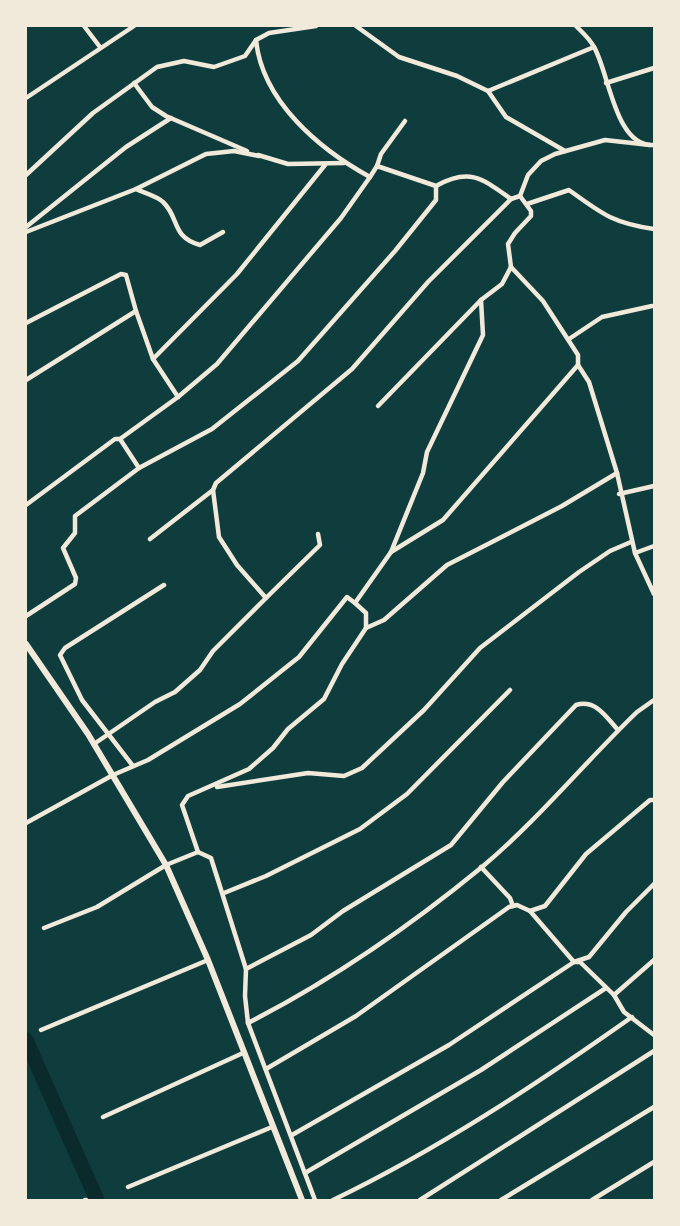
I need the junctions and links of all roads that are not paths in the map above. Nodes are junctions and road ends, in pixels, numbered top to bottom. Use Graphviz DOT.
graph roads {
  1 [pos="84,26"];
  2 [pos="134,26"];
  3 [pos="316,26"];
  4 [pos="356,26"];
  5 [pos="576,26"];
  6 [pos="256,39"];
  7 [pos="100,47"];
  8 [pos="594,47"];
  9 [pos="654,68"];
  10 [pos="134,83"];
  11 [pos="606,83"];
  12 [pos="488,91"];
  13 [pos="26,98"];
  14 [pos="171,118"];
  15 [pos="405,121"];
  16 [pos="652,145"];
  17 [pos="565,151"];
  18 [pos="259,156"];
  19 [pos="345,163"];
  20 [pos="326,165"];
  21 [pos="377,166"];
  22 [pos="26,175"];
  23 [pos="370,177"];
  24 [pos="436,186"];
  25 [pos="136,189"];
  26 [pos="520,196"];
  27 [pos="511,199"];
  28 [pos="527,204"];
  29 [pos="26,227"];
  30 [pos="654,229"];
  31 [pos="26,232"];
  32 [pos="223,232"];
  33 [pos="511,267"];
  34 [pos="481,300"];
  35 [pos="652,306"];
  36 [pos="136,311"];
  37 [pos="26,323"];
  38 [pos="569,339"];
  39 [pos="153,359"];
  40 [pos="578,365"];
  41 [pos="26,380"];
  42 [pos="178,397"];
  43 [pos="378,406"];
  44 [pos="120,439"];
  45 [pos="140,468"];
  46 [pos="616,473"];
  47 [pos="654,486"];
  48 [pos="213,490"];
  49 [pos="620,494"];
  50 [pos="26,505"];
  51 [pos="318,534"];
  52 [pos="150,538"];
  53 [pos="631,542"];
  54 [pos="654,546"];
  55 [pos="391,552"];
  56 [pos="634,553"];
  57 [pos="164,585"];
  58 [pos="654,594"];
  59 [pos="266,598"];
  60 [pos="355,603"];
  61 [pos="26,616"];
  62 [pos="366,628"];
  63 [pos="26,644"];
  64 [pos="510,690"];
  65 [pos="654,699"];
  66 [pos="82,700"];
  67 [pos="70,708"];
  68 [pos="618,730"];
  69 [pos="107,734"];
  70 [pos="94,744"];
  71 [pos="133,766"];
  72 [pos="113,775"];
  73 [pos="211,788"];
  74 [pos="654,800"];
  75 [pos="26,823"];
  76 [pos="198,852"];
  77 [pos="166,865"];
  78 [pos="482,867"];
  79 [pos="654,884"];
  80 [pos="224,893"];
  81 [pos="513,906"];
  82 [pos="530,911"];
  83 [pos="44,928"];
  84 [pos="208,960"];
  85 [pos="654,960"];
  86 [pos="574,962"];
  87 [pos="246,969"];
  88 [pos="606,988"];
  89 [pos="614,995"];
  90 [pos="632,1017"];
  91 [pos="248,1023"];
  92 [pos="41,1030"];
  93 [pos="654,1035"];
  94 [pos="654,1050"];
  95 [pos="243,1053"];
  96 [pos="266,1069"];
  97 [pos="654,1107"];
  98 [pos="103,1117"];
  99 [pos="272,1127"];
  100 [pos="292,1135"];
  101 [pos="654,1162"];
  102 [pos="305,1173"];
  103 [pos="128,1187"];
  104 [pos="302,1200"];
  105 [pos="315,1200"];
  106 [pos="333,1200"];
  107 [pos="420,1200"];
  108 [pos="501,1200"];
  109 [pos="592,1200"];
  1 -- 7 [label="street"];
  2 -- 7 [label="street"];
  3 -- 6 [label="street"];
  4 -- 12 [label="street"];
  5 -- 8 [label="street"];
  6 -- 10 [label="street"];
  6 -- 19 [label="street"];
  7 -- 13 [label="street"];
  8 -- 11 [label="street"];
  8 -- 12 [label="street"];
  9 -- 11 [label="street"];
  10 -- 14 [label="street"];
  10 -- 22 [label="street"];
  11 -- 16 [label="street"];
  12 -- 17 [label="street"];
  14 -- 18 [label="street"];
  14 -- 29 [label="street"];
  15 -- 21 [label="street"];
  16 -- 17 [label="street"];
  17 -- 26 [label="street"];
  18 -- 20 [label="street"];
  18 -- 25 [label="street"];
  19 -- 20 [label="street"];
  19 -- 23 [label="street"];
  20 -- 39 [label="street"];
  21 -- 23 [label="street"];
  21 -- 24 [label="street"];
  23 -- 42 [label="street"];
  24 -- 27 [label="street"];
  24 -- 45 [label="street"];
  25 -- 31 [label="street"];
  25 -- 32 [label="street"];
  26 -- 27 [label="street"];
  26 -- 28 [label="street"];
  27 -- 48 [label="street"];
  28 -- 30 [label="street"];
  28 -- 33 [label="street"];
  33 -- 34 [label="street"];
  33 -- 38 [label="street"];
  34 -- 43 [label="street"];
  34 -- 55 [label="street"];
  35 -- 38 [label="street"];
  36 -- 37 [label="street"];
  36 -- 39 [label="street"];
  36 -- 41 [label="street"];
  38 -- 40 [label="street"];
  39 -- 42 [label="street"];
  40 -- 46 [label="street"];
  40 -- 55 [label="street"];
  42 -- 44 [label="street"];
  44 -- 45 [label="street"];
  44 -- 50 [label="street"];
  45 -- 61 [label="street"];
  46 -- 49 [label="street"];
  46 -- 62 [label="street"];
  47 -- 49 [label="street"];
  48 -- 52 [label="street"];
  48 -- 59 [label="street"];
  49 -- 53 [label="street"];
  51 -- 59 [label="street"];
  53 -- 56 [label="street"];
  53 -- 73 [label="street"];
  54 -- 56 [label="street"];
  55 -- 60 [label="street"];
  56 -- 58 [label="street"];
  57 -- 66 [label="street"];
  59 -- 69 [label="street"];
  60 -- 62 [label="street"];
  60 -- 71 [label="street"];
  62 -- 73 [label="street"];
  63 -- 67 [label="main road"];
  64 -- 80 [label="street"];
  65 -- 68 [label="street"];
  66 -- 67 [label="street"];
  66 -- 69 [label="street"];
  67 -- 70 [label="main road"];
  68 -- 78 [label="street"];
  68 -- 87 [label="street"];
  69 -- 70 [label="street"];
  69 -- 71 [label="street"];
  70 -- 72 [label="main road"];
  71 -- 72 [label="street"];
  72 -- 75 [label="street"];
  72 -- 77 [label="main road"];
  73 -- 76 [label="street"];
  74 -- 82 [label="street"];
  76 -- 77 [label="street"];
  76 -- 80 [label="street"];
  77 -- 83 [label="street"];
  77 -- 84 [label="main road"];
  78 -- 81 [label="street"];
  78 -- 91 [label="street"];
  79 -- 86 [label="street"];
  80 -- 87 [label="street"];
  81 -- 82 [label="street"];
  81 -- 96 [label="street"];
  82 -- 86 [label="street"];
  84 -- 92 [label="street"];
  84 -- 95 [label="main road"];
  85 -- 89 [label="street"];
  86 -- 88 [label="street"];
  86 -- 100 [label="street"];
  87 -- 91 [label="street"];
  88 -- 89 [label="street"];
  88 -- 102 [label="street"];
  89 -- 90 [label="street"];
  90 -- 93 [label="street"];
  90 -- 106 [label="street"];
  91 -- 96 [label="street"];
  94 -- 107 [label="street"];
  95 -- 98 [label="street"];
  95 -- 99 [label="main road"];
  96 -- 100 [label="street"];
  97 -- 108 [label="street"];
  99 -- 103 [label="street"];
  99 -- 104 [label="main road"];
  100 -- 102 [label="street"];
  101 -- 109 [label="street"];
  102 -- 105 [label="street"];
}
